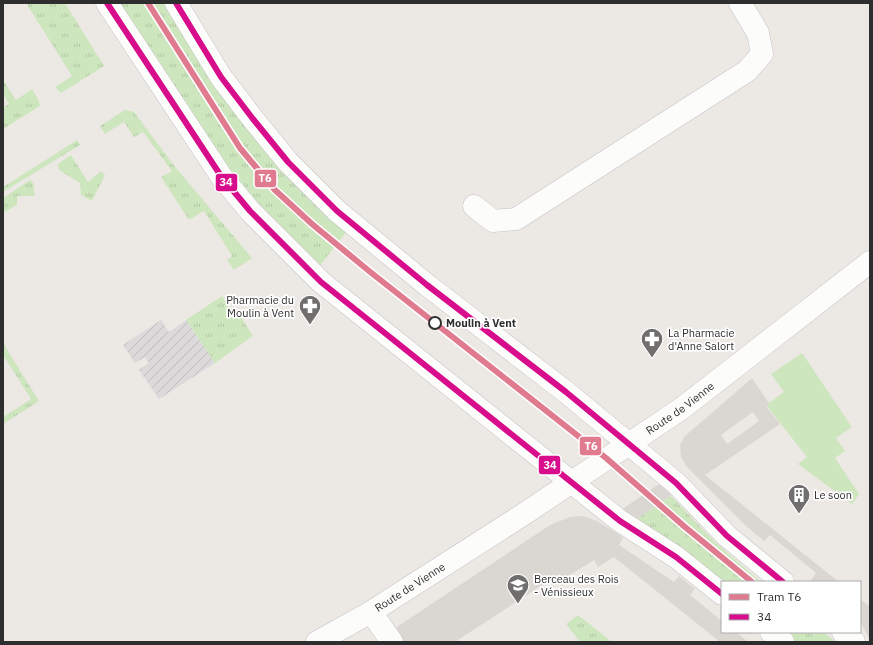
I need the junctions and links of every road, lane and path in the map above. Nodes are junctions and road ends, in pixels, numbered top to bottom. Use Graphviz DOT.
graph roads {
  1 [pos="106,3"];
  2 [pos="176,3"];
  3 [pos="740,3"];
  4 [pos="474,206"];
  5 [pos="870,262"];
  6 [pos="628,444"];
  7 [pos="570,482"];
  8 [pos="782,581"];
  9 [pos="721,593"];
  10 [pos="371,612"];
  11 [pos="772,633"];
  12 [pos="844,633"];
  13 [pos="318,642"];
  14 [pos="392,642"];
  15 [pos="783,642"];
  16 [pos="854,642"];
  1 -- 7 [label="street"];
  2 -- 6 [label="street"];
  3 -- 4 [label="street"];
  5 -- 6 [label="street, Route de Vienne"];
  6 -- 7 [label="street, Route de Vienne"];
  6 -- 8 [label="street"];
  7 -- 9 [label="street"];
  7 -- 10 [label="street, Route de Vienne"];
  10 -- 13 [label="street, Route de Vienne"];
  10 -- 14 [label="street"];
  11 -- 15 [label="street"];
  12 -- 16 [label="street"];
}
